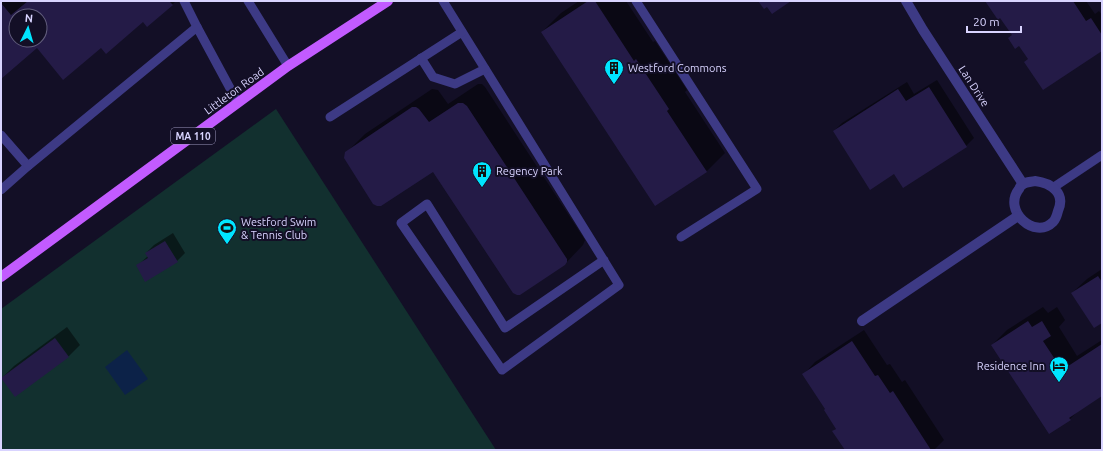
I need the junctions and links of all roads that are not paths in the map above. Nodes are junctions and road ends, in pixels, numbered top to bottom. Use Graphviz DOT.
graph roads {
  1 [pos="184,1"];
  2 [pos="248,1"];
  3 [pos="388,1"];
  4 [pos="444,1"];
  5 [pos="636,1"];
  6 [pos="906,1"];
  7 [pos="197,27"];
  8 [pos="462,32"];
  9 [pos="421,58"];
  10 [pos="288,66"];
  11 [pos="485,69"];
  12 [pos="238,103"];
  13 [pos="330,117"];
  14 [pos="1,135"];
  15 [pos="1102,155"];
  16 [pos="28,166"];
  17 [pos="1023,184"];
  18 [pos="1054,187"];
  19 [pos="1,190"];
  20 [pos="1018,216"];
  21 [pos="681,237"];
  22 [pos="604,260"];
  23 [pos="1,277"];
  24 [pos="862,321"];
  1 -- 7 [label="lane"];
  2 -- 10 [label="lane"];
  3 -- 10 [label="main road, Littleton Road / MA 110"];
  4 -- 8 [label="lane"];
  5 -- 21 [label="lane"];
  6 -- 17 [label="street, Lan Drive"];
  7 -- 12 [label="lane"];
  7 -- 16 [label="lane"];
  8 -- 9 [label="lane"];
  8 -- 11 [label="lane"];
  9 -- 11 [label="lane"];
  9 -- 13 [label="lane"];
  10 -- 12 [label="main road, Littleton Road / MA 110"];
  11 -- 22 [label="lane"];
  12 -- 23 [label="main road, Littleton Road / MA 110"];
  14 -- 16 [label="lane"];
  15 -- 18 [label="lane"];
  16 -- 19 [label="lane"];
  17 -- 18 [label="street"];
  17 -- 20 [label="street"];
  18 -- 20 [label="street"];
  20 -- 24 [label="street"];
  22 -- 22 [label="lane"];
}
